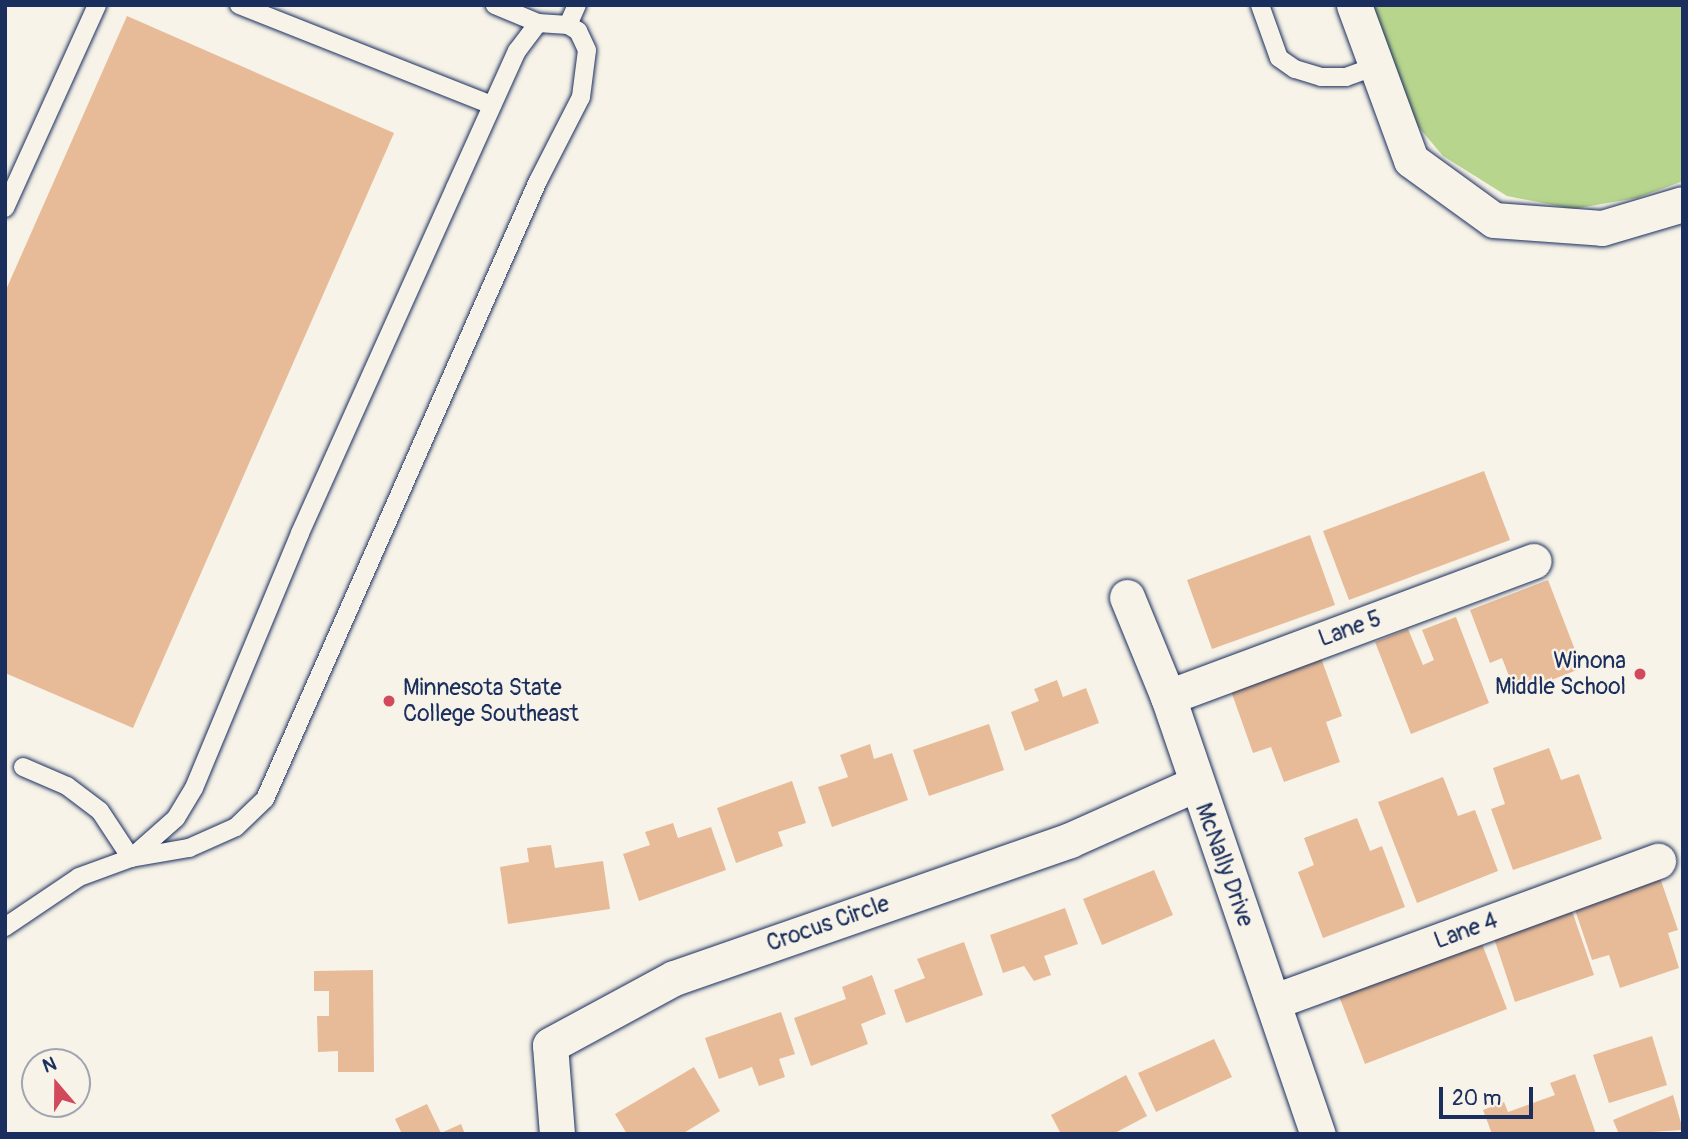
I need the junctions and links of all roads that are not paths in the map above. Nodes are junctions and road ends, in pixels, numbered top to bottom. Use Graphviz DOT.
graph roads {
  1 [pos="97,5"];
  2 [pos="239,5"];
  3 [pos="495,5"];
  4 [pos="577,5"];
  5 [pos="1259,5"];
  6 [pos="1353,5"];
  7 [pos="538,23"];
  8 [pos="568,25"];
  9 [pos="1376,66"];
  10 [pos="492,105"];
  11 [pos="1683,204"];
  12 [pos="5,208"];
  13 [pos="1533,561"];
  14 [pos="1127,597"];
  15 [pos="1168,697"];
  16 [pos="23,767"];
  17 [pos="1195,784"];
  18 [pos="131,858"];
  19 [pos="1658,861"];
  20 [pos="5,927"];
  21 [pos="1275,1001"];
  22 [pos="557,1134"];
  23 [pos="1318,1134"];
  1 -- 12 [label="lane"];
  2 -- 10 [label="lane"];
  3 -- 7 [label="lane"];
  4 -- 8 [label="lane"];
  5 -- 9 [label="lane"];
  6 -- 9 [label="street"];
  7 -- 8 [label="lane"];
  7 -- 10 [label="lane"];
  8 -- 18 [label="lane"];
  9 -- 11 [label="street"];
  10 -- 18 [label="lane"];
  13 -- 15 [label="street, Lane 5"];
  14 -- 15 [label="street, McNally Drive"];
  15 -- 17 [label="street, McNally Drive"];
  16 -- 18 [label="lane"];
  17 -- 21 [label="street, McNally Drive"];
  17 -- 22 [label="street, Crocus Circle"];
  18 -- 20 [label="lane"];
  19 -- 21 [label="street, Lane 4"];
  21 -- 23 [label="street, McNally Drive"];
}
